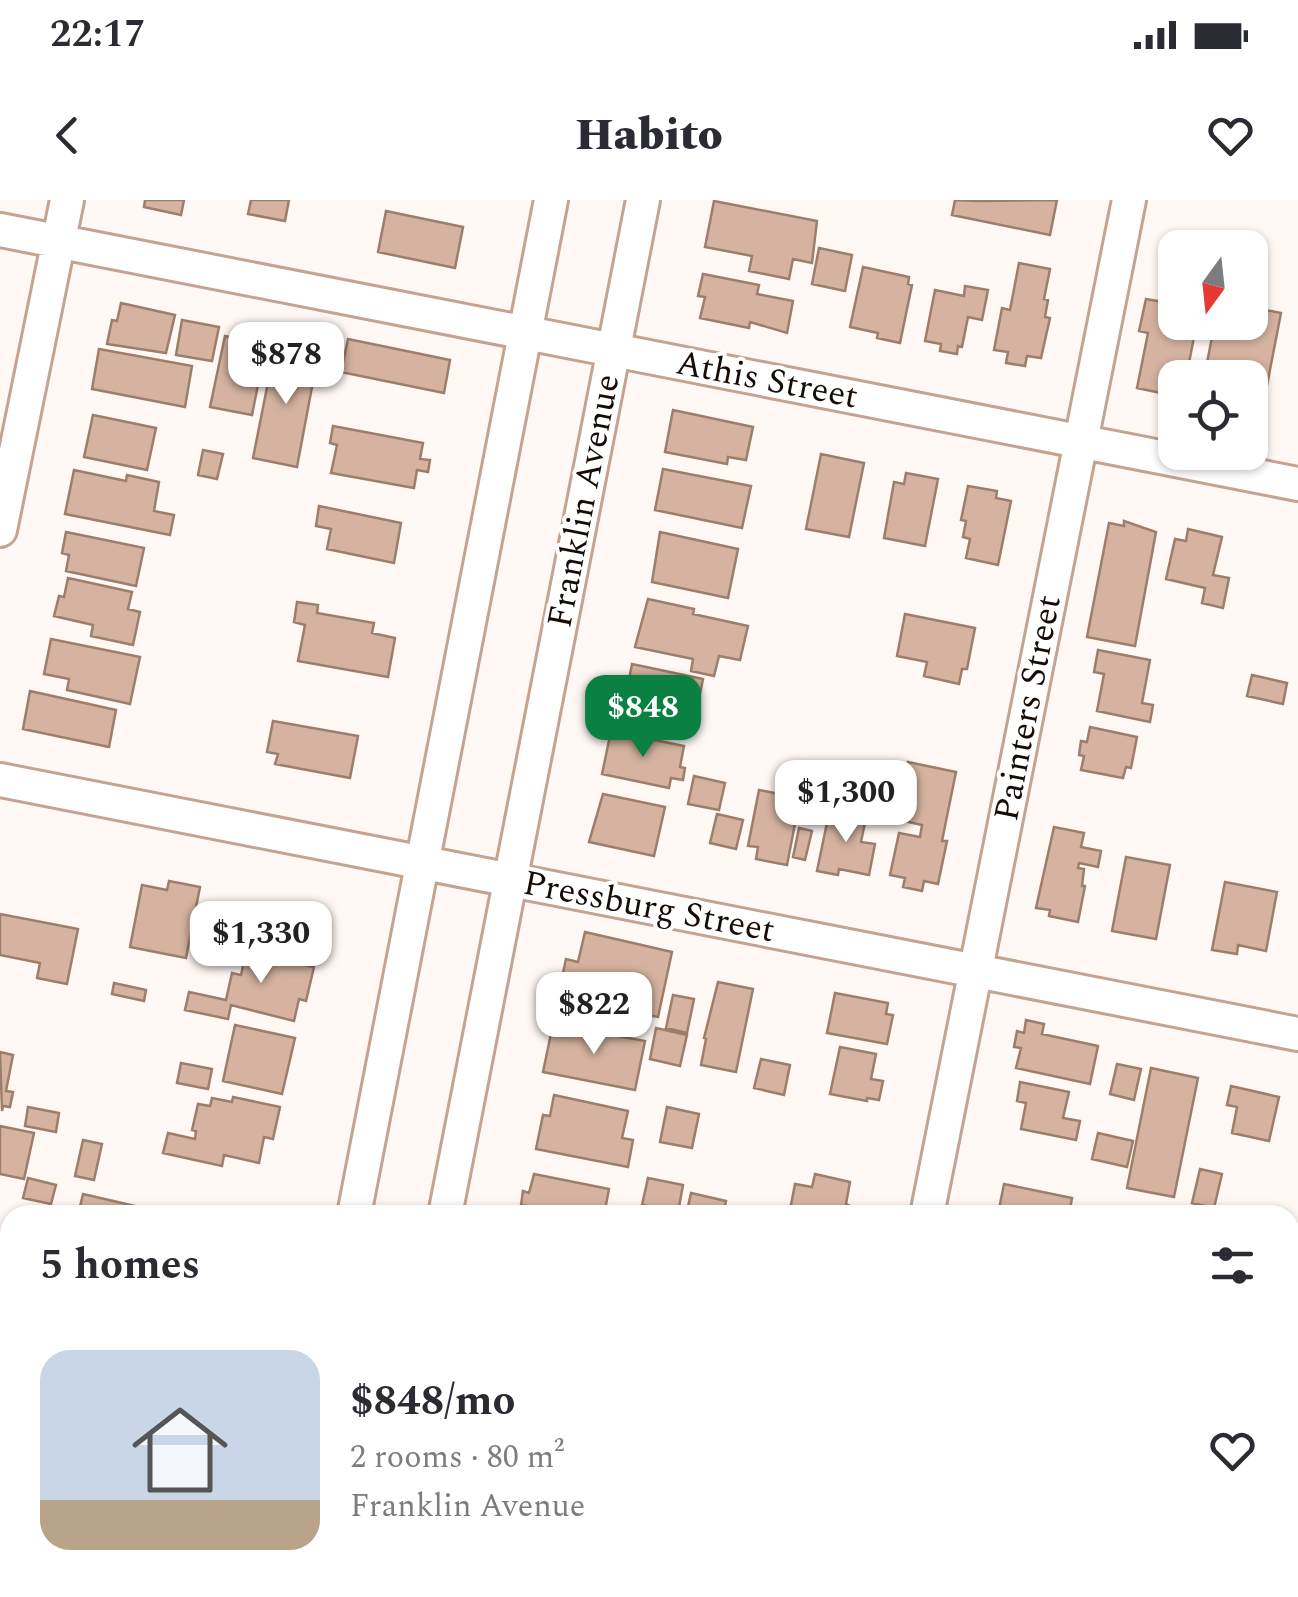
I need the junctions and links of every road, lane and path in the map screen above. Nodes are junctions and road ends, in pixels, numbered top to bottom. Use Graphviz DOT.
graph roads {
  1 [pos="66,200"];
  2 [pos="552,200"];
  3 [pos="643,200"];
  4 [pos="1129,200"];
  5 [pos="0,230"];
  6 [pos="58,242"];
  7 [pos="526,333"];
  8 [pos="614,350"];
  9 [pos="1081,441"];
  10 [pos="1298,484"];
  11 [pos="0,530"];
  12 [pos="0,780"];
  13 [pos="422,863"];
  14 [pos="511,880"];
  15 [pos="976,971"];
  16 [pos="1298,1034"];
  17 [pos="356,1205"];
  18 [pos="448,1205"];
  19 [pos="929,1205"];
  1 -- 6 [label="street"];
  2 -- 7 [label="street"];
  3 -- 8 [label="street, Franklin Avenue"];
  4 -- 9 [label="street, Painters Street"];
  5 -- 6 [label="street, Athis Street"];
  6 -- 7 [label="street, Athis Street"];
  6 -- 11 [label="street"];
  7 -- 8 [label="street, Athis Street"];
  7 -- 13 [label="street"];
  8 -- 9 [label="street, Athis Street"];
  8 -- 14 [label="street, Franklin Avenue"];
  9 -- 10 [label="street, Athis Street"];
  9 -- 15 [label="street, Painters Street"];
  12 -- 13 [label="street, Pressburg Street"];
  13 -- 14 [label="street, Pressburg Street"];
  13 -- 17 [label="street"];
  14 -- 15 [label="street, Pressburg Street"];
  14 -- 18 [label="street, Franklin Avenue"];
  15 -- 16 [label="street, Pressburg Street"];
  15 -- 19 [label="street, Painters Street"];
}
